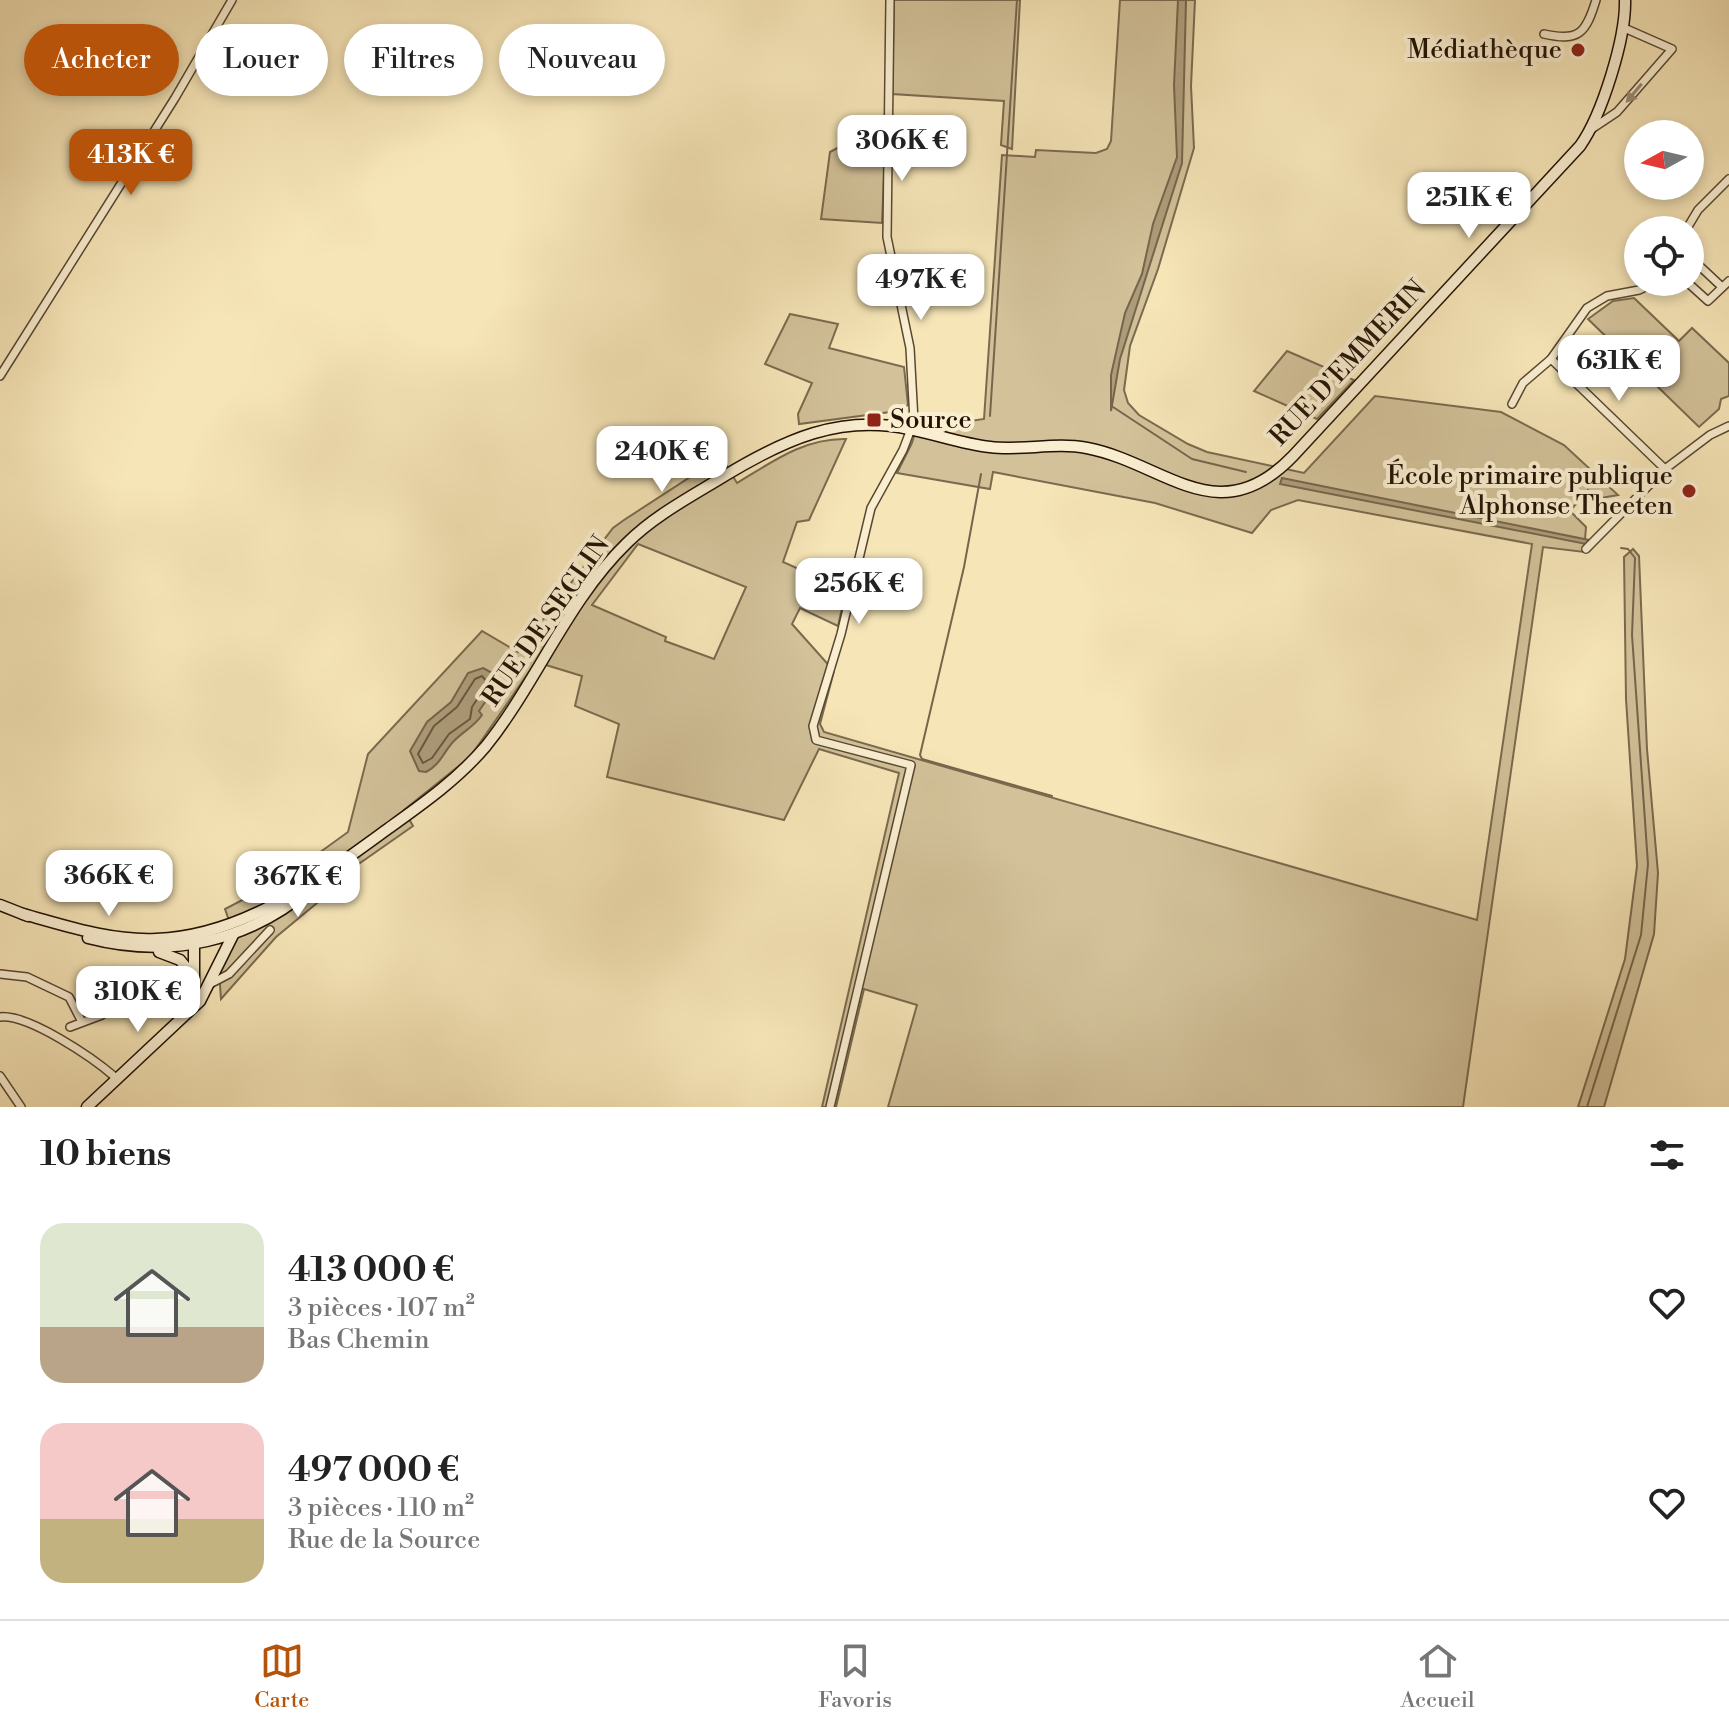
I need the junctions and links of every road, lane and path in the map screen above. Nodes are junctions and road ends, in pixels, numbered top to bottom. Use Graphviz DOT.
graph roads {
  1 [pos="232,0"];
  2 [pos="890,0"];
  3 [pos="1596,0"];
  4 [pos="1625,0"];
  5 [pos="1622,27"];
  6 [pos="1544,34"];
  7 [pos="1590,130"];
  8 [pos="1729,179"];
  9 [pos="1694,216"];
  10 [pos="1704,270"];
  11 [pos="1729,281"];
  12 [pos="1722,287"];
  13 [pos="1624,293"];
  14 [pos="1702,296"];
  15 [pos="1551,359"];
  16 [pos="0,376"];
  17 [pos="1512,404"];
  18 [pos="1729,426"];
  19 [pos="912,429"];
  20 [pos="1665,469"];
  21 [pos="1271,475"];
  22 [pos="1587,548"];
  23 [pos="338,865"];
  24 [pos="0,905"];
  25 [pos="23,914"];
  26 [pos="270,930"];
  27 [pos="234,934"];
  28 [pos="197,941"];
  29 [pos="141,948"];
  30 [pos="214,971"];
  31 [pos="0,974"];
  32 [pos="194,978"];
  33 [pos="208,985"];
  34 [pos="102,1015"];
  35 [pos="0,1017"];
  36 [pos="183,1017"];
  37 [pos="82,1022"];
  38 [pos="70,1027"];
  39 [pos="0,1076"];
  40 [pos="115,1077"];
  41 [pos="21,1107"];
  42 [pos="87,1107"];
  43 [pos="830,1107"];
  1 -- 16 [label="street"];
  2 -- 19 [label="street"];
  3 -- 6 [label="street"];
  4 -- 5 [label="main road, RUE D'EMMERIN"];
  5 -- 7 [label="main road, RUE D'EMMERIN"];
  5 -- 7 [label="street, one-way"];
  7 -- 21 [label="main road, RUE D'EMMERIN"];
  8 -- 9 [label="street"];
  10 -- 12 [label="street"];
  11 -- 12 [label="street"];
  12 -- 14 [label="street"];
  13 -- 15 [label="street"];
  15 -- 17 [label="street"];
  15 -- 20 [label="street"];
  18 -- 20 [label="street"];
  19 -- 21 [label="main road, RUE DE SECLIN"];
  19 -- 23 [label="main road, RUE DE SECLIN"];
  19 -- 43 [label="street"];
  20 -- 22 [label="street"];
  23 -- 27 [label="main road"];
  23 -- 28 [label="main road"];
  24 -- 25 [label="main road"];
  25 -- 28 [label="main road"];
  25 -- 29 [label="main road"];
  26 -- 33 [label="street"];
  27 -- 28 [label="main road"];
  27 -- 30 [label="main road"];
  28 -- 29 [label="main road"];
  28 -- 30 [label="main road"];
  28 -- 32 [label="main road"];
  29 -- 32 [label="main road"];
  30 -- 33 [label="main road"];
  31 -- 37 [label="street"];
  32 -- 33 [label="main road"];
  32 -- 36 [label="main road"];
  33 -- 36 [label="main road"];
  34 -- 37 [label="street"];
  35 -- 40 [label="street"];
  36 -- 40 [label="main road"];
  37 -- 38 [label="street"];
  39 -- 41 [label="street"];
  40 -- 42 [label="main road"];
}
